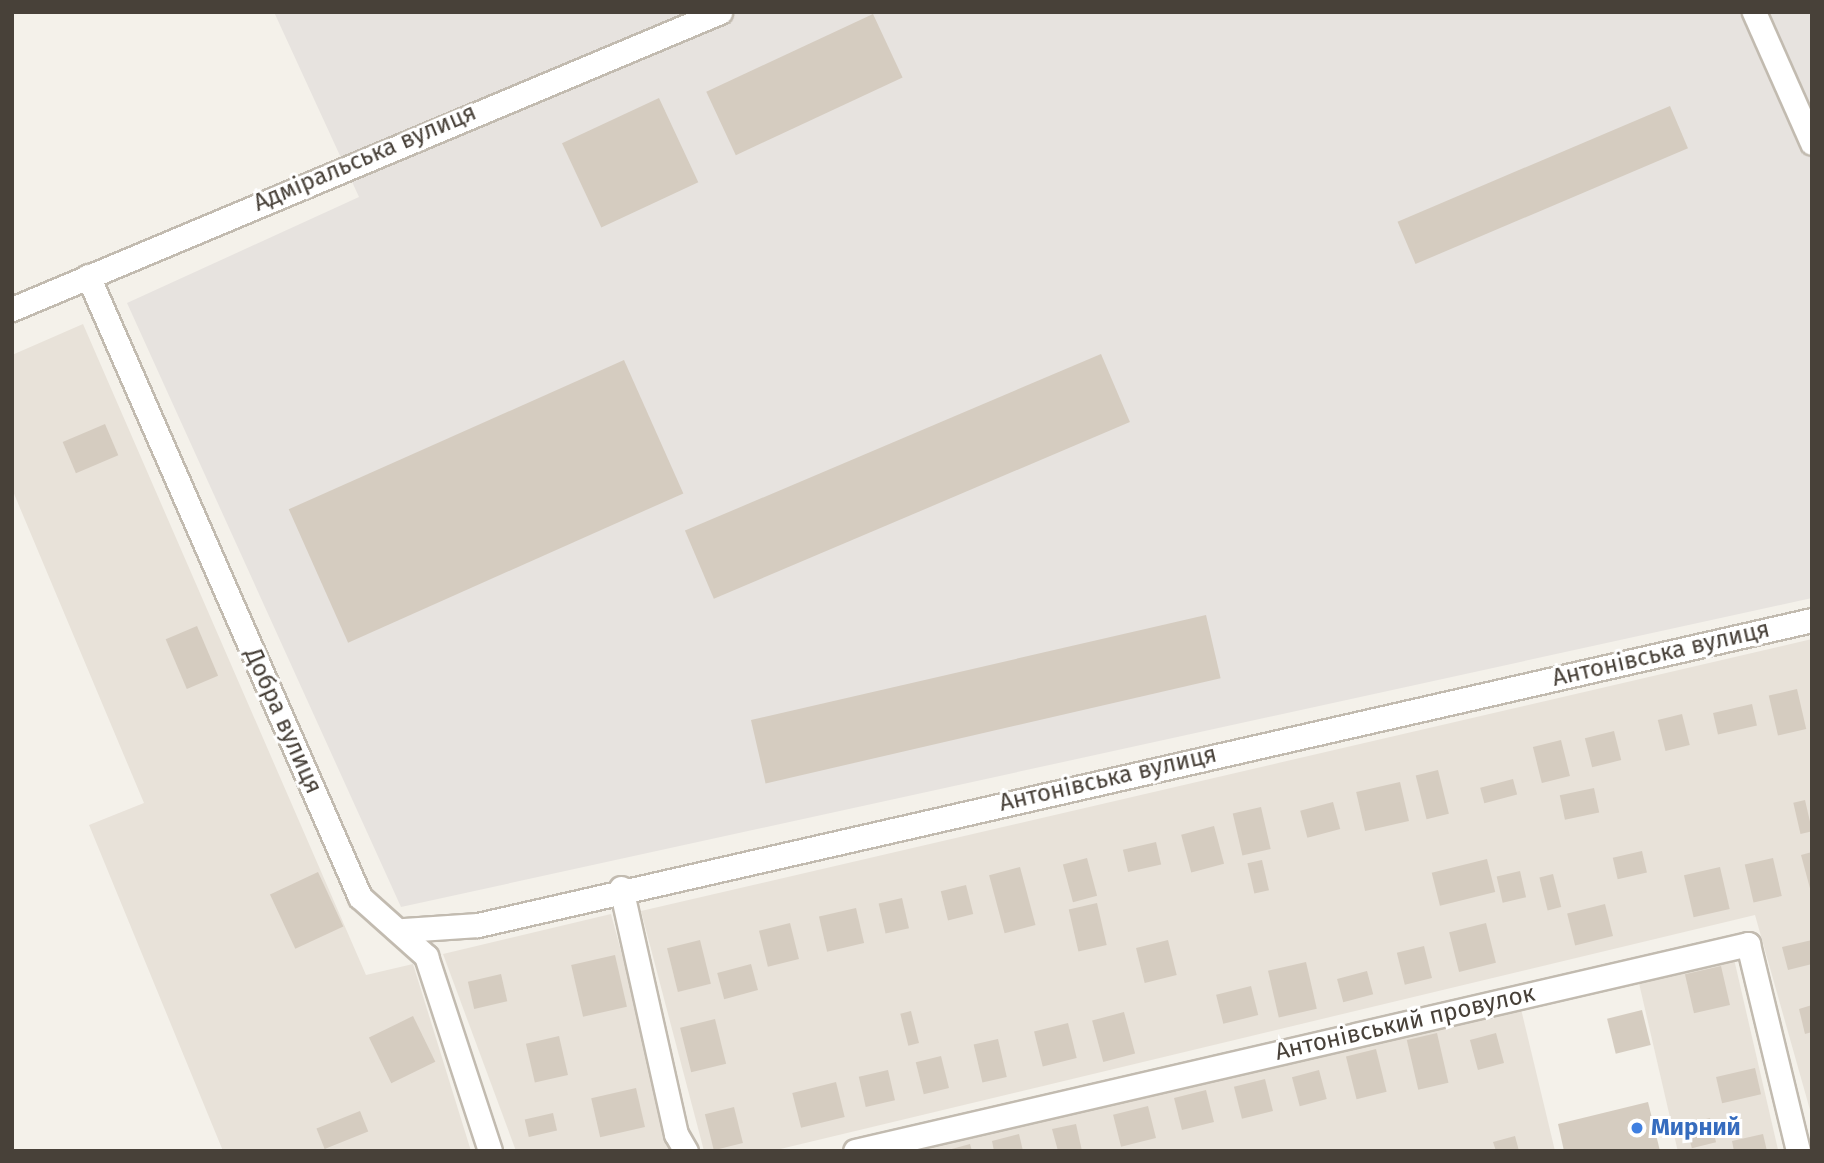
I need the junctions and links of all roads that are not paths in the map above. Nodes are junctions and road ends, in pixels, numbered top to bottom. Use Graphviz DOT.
graph roads {
  1 [pos="720,12"];
  2 [pos="1754,12"];
  3 [pos="1812,143"];
  4 [pos="88,276"];
  5 [pos="12,309"];
  6 [pos="1812,620"];
  7 [pos="621,888"];
  8 [pos="404,930"];
  9 [pos="490,1151"];
  10 [pos="686,1151"];
  11 [pos="855,1151"];
  12 [pos="1798,1151"];
  1 -- 4 [label="street, Адміральська вулиця"];
  2 -- 3 [label="street"];
  4 -- 5 [label="street, Адміральська вулиця"];
  4 -- 8 [label="street, Добра вулиця"];
  6 -- 7 [label="street, Антонівська вулиця"];
  7 -- 8 [label="street, Антонівська вулиця"];
  7 -- 10 [label="street"];
  8 -- 9 [label="street, Добра вулиця"];
  11 -- 12 [label="street, Антонівський провулок"];
}
